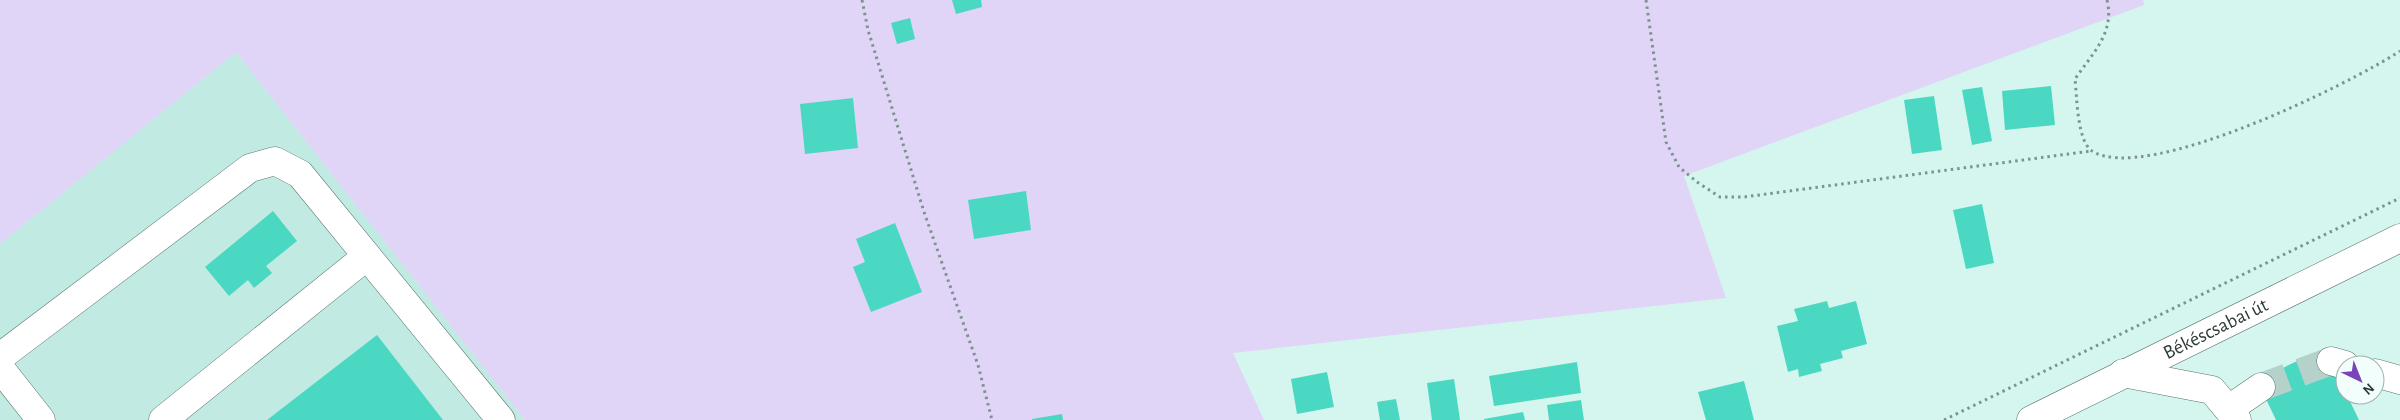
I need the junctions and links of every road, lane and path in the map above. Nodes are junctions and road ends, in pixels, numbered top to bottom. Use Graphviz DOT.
graph roads {
  1 [pos="862,0"];
  2 [pos="1646,0"];
  3 [pos="2107,0"];
  4 [pos="2400,51"];
  5 [pos="2091,150"];
  6 [pos="2400,198"];
  7 [pos="2400,238"];
  8 [pos="368,256"];
  9 [pos="0,357"];
  10 [pos="0,368"];
  11 [pos="2123,373"];
  12 [pos="2385,376"];
  13 [pos="2400,380"];
  14 [pos="2261,387"];
  15 [pos="2233,414"];
  16 [pos="41,420"];
  17 [pos="163,420"];
  18 [pos="501,420"];
  19 [pos="992,420"];
  20 [pos="1944,420"];
  21 [pos="2031,420"];
  1 -- 19 [label="path"];
  2 -- 5 [label="path"];
  3 -- 5 [label="path"];
  4 -- 5 [label="path"];
  6 -- 20 [label="path"];
  7 -- 11 [label="street, Békéscsabai út"];
  8 -- 9 [label="street"];
  8 -- 17 [label="street"];
  8 -- 18 [label="street"];
  10 -- 16 [label="street"];
  11 -- 15 [label="street"];
  11 -- 21 [label="street, Békéscsabai út"];
  12 -- 13 [label="street"];
  14 -- 15 [label="street"];
}
